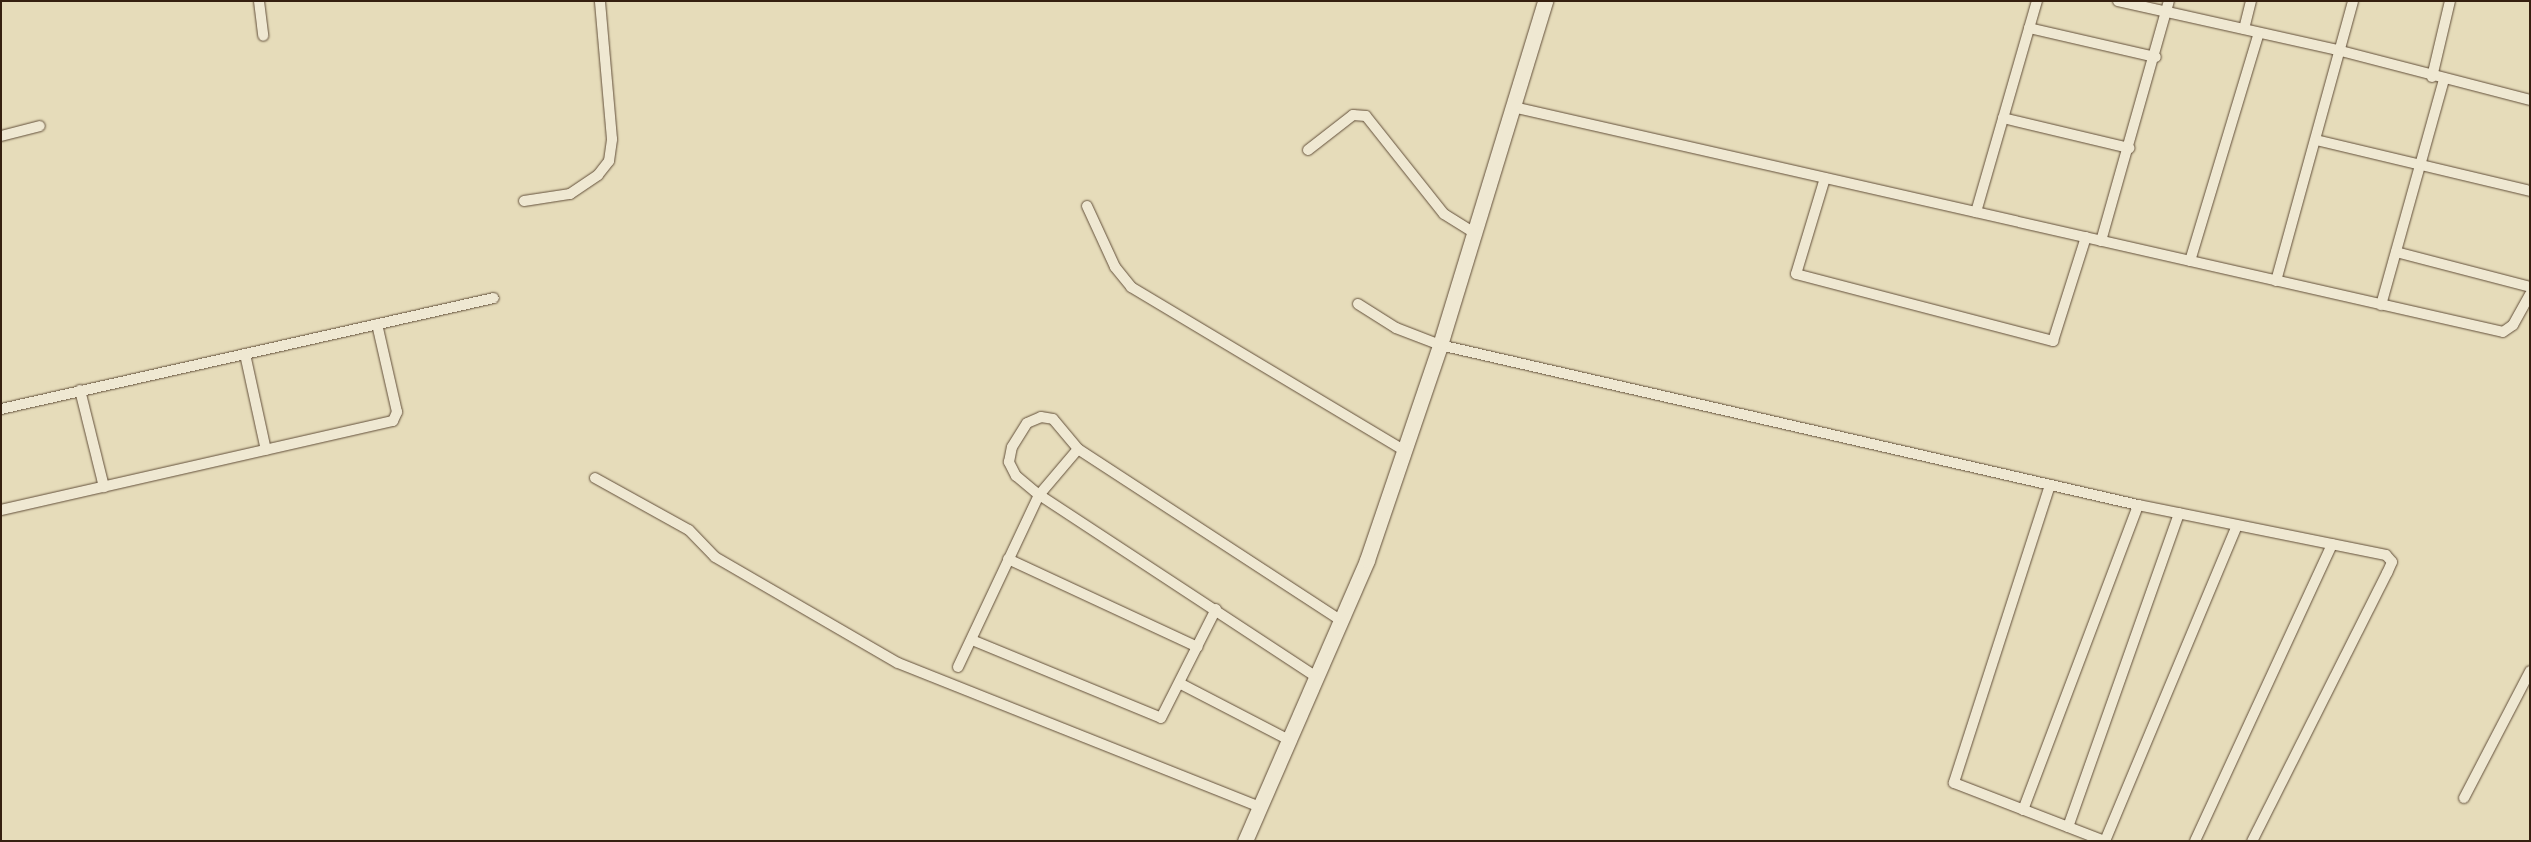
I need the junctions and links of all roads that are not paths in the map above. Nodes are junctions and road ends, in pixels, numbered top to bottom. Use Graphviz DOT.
graph roads {
  1 [pos="259,1"];
  2 [pos="600,1"];
  3 [pos="1546,1"];
  4 [pos="2037,1"];
  5 [pos="2118,1"];
  6 [pos="2169,1"];
  7 [pos="2251,1"];
  8 [pos="2353,1"];
  9 [pos="2450,1"];
  10 [pos="2167,13"];
  11 [pos="2030,28"];
  12 [pos="2244,29"];
  13 [pos="2259,33"];
  14 [pos="264,36"];
  15 [pos="2342,51"];
  16 [pos="2156,57"];
  17 [pos="2432,77"];
  18 [pos="2444,80"];
  19 [pos="2530,100"];
  20 [pos="1513,107"];
  21 [pos="2003,118"];
  22 [pos="40,126"];
  23 [pos="1,136"];
  24 [pos="2316,140"];
  25 [pos="2129,148"];
  26 [pos="1308,150"];
  27 [pos="2422,166"];
  28 [pos="1825,178"];
  29 [pos="2530,191"];
  30 [pos="524,201"];
  31 [pos="1087,206"];
  32 [pos="1976,212"];
  33 [pos="1474,233"];
  34 [pos="2086,237"];
  35 [pos="2101,241"];
  36 [pos="2396,252"];
  37 [pos="2190,261"];
  38 [pos="2276,281"];
  39 [pos="2530,287"];
  40 [pos="2530,294"];
  41 [pos="494,298"];
  42 [pos="1358,304"];
  43 [pos="2381,304"];
  44 [pos="378,324"];
  45 [pos="1440,345"];
  46 [pos="245,354"];
  47 [pos="80,390"];
  48 [pos="1,409"];
  49 [pos="1078,449"];
  50 [pos="266,450"];
  51 [pos="1405,451"];
  52 [pos="595,478"];
  53 [pos="2050,484"];
  54 [pos="104,488"];
  55 [pos="1039,495"];
  56 [pos="2138,505"];
  57 [pos="1,510"];
  58 [pos="2179,513"];
  59 [pos="2237,525"];
  60 [pos="2332,544"];
  61 [pos="1008,559"];
  62 [pos="1216,609"];
  63 [pos="1343,622"];
  64 [pos="972,640"];
  65 [pos="1198,648"];
  66 [pos="958,667"];
  67 [pos="2530,671"];
  68 [pos="1318,678"];
  69 [pos="1181,684"];
  70 [pos="1289,740"];
  71 [pos="2464,798"];
  72 [pos="1258,807"];
  73 [pos="2023,810"];
  74 [pos="2068,827"];
  75 [pos="1246,841"];
  76 [pos="2104,841"];
  77 [pos="2195,841"];
  78 [pos="2252,841"];
  1 -- 14 [label="street"];
  2 -- 30 [label="street"];
  3 -- 20 [label="main road"];
  4 -- 11 [label="street"];
  5 -- 10 [label="street"];
  6 -- 10 [label="street"];
  7 -- 12 [label="street"];
  8 -- 15 [label="street"];
  9 -- 17 [label="street"];
  10 -- 12 [label="street"];
  10 -- 16 [label="street"];
  11 -- 16 [label="street"];
  11 -- 21 [label="street"];
  12 -- 13 [label="street"];
  13 -- 15 [label="street"];
  13 -- 37 [label="street"];
  15 -- 17 [label="street"];
  15 -- 24 [label="street"];
  16 -- 25 [label="street"];
  17 -- 18 [label="street"];
  18 -- 19 [label="street"];
  18 -- 27 [label="street"];
  20 -- 28 [label="street"];
  20 -- 33 [label="main road"];
  21 -- 25 [label="street"];
  21 -- 32 [label="street"];
  22 -- 23 [label="street"];
  24 -- 27 [label="street"];
  24 -- 38 [label="street"];
  25 -- 35 [label="street"];
  26 -- 33 [label="street"];
  27 -- 29 [label="street"];
  27 -- 36 [label="street"];
  28 -- 32 [label="street"];
  28 -- 34 [label="street"];
  31 -- 51 [label="street"];
  32 -- 34 [label="street"];
  33 -- 45 [label="main road"];
  34 -- 35 [label="street"];
  35 -- 37 [label="street"];
  36 -- 39 [label="street"];
  36 -- 43 [label="street"];
  37 -- 38 [label="street"];
  38 -- 43 [label="street"];
  40 -- 43 [label="street"];
  41 -- 44 [label="street"];
  42 -- 45 [label="street"];
  44 -- 46 [label="street"];
  44 -- 50 [label="street"];
  45 -- 51 [label="main road"];
  45 -- 53 [label="street"];
  46 -- 47 [label="street"];
  46 -- 50 [label="street"];
  47 -- 48 [label="street"];
  47 -- 54 [label="street"];
  49 -- 55 [label="street"];
  49 -- 55 [label="street"];
  49 -- 63 [label="street"];
  50 -- 54 [label="street"];
  51 -- 63 [label="main road"];
  52 -- 72 [label="street"];
  53 -- 56 [label="street"];
  53 -- 73 [label="street"];
  54 -- 57 [label="street"];
  55 -- 61 [label="street"];
  55 -- 62 [label="street"];
  56 -- 58 [label="street"];
  56 -- 73 [label="street"];
  58 -- 59 [label="street"];
  58 -- 74 [label="street"];
  59 -- 60 [label="street"];
  59 -- 76 [label="street"];
  60 -- 77 [label="street"];
  60 -- 78 [label="street"];
  61 -- 64 [label="street"];
  61 -- 65 [label="street"];
  62 -- 65 [label="street"];
  62 -- 68 [label="street"];
  63 -- 68 [label="main road"];
  64 -- 66 [label="street"];
  64 -- 69 [label="street"];
  65 -- 69 [label="street"];
  67 -- 71 [label="street"];
  68 -- 70 [label="main road"];
  69 -- 70 [label="street"];
  70 -- 72 [label="main road"];
  72 -- 75 [label="main road"];
  73 -- 74 [label="street"];
  74 -- 76 [label="street"];
}
